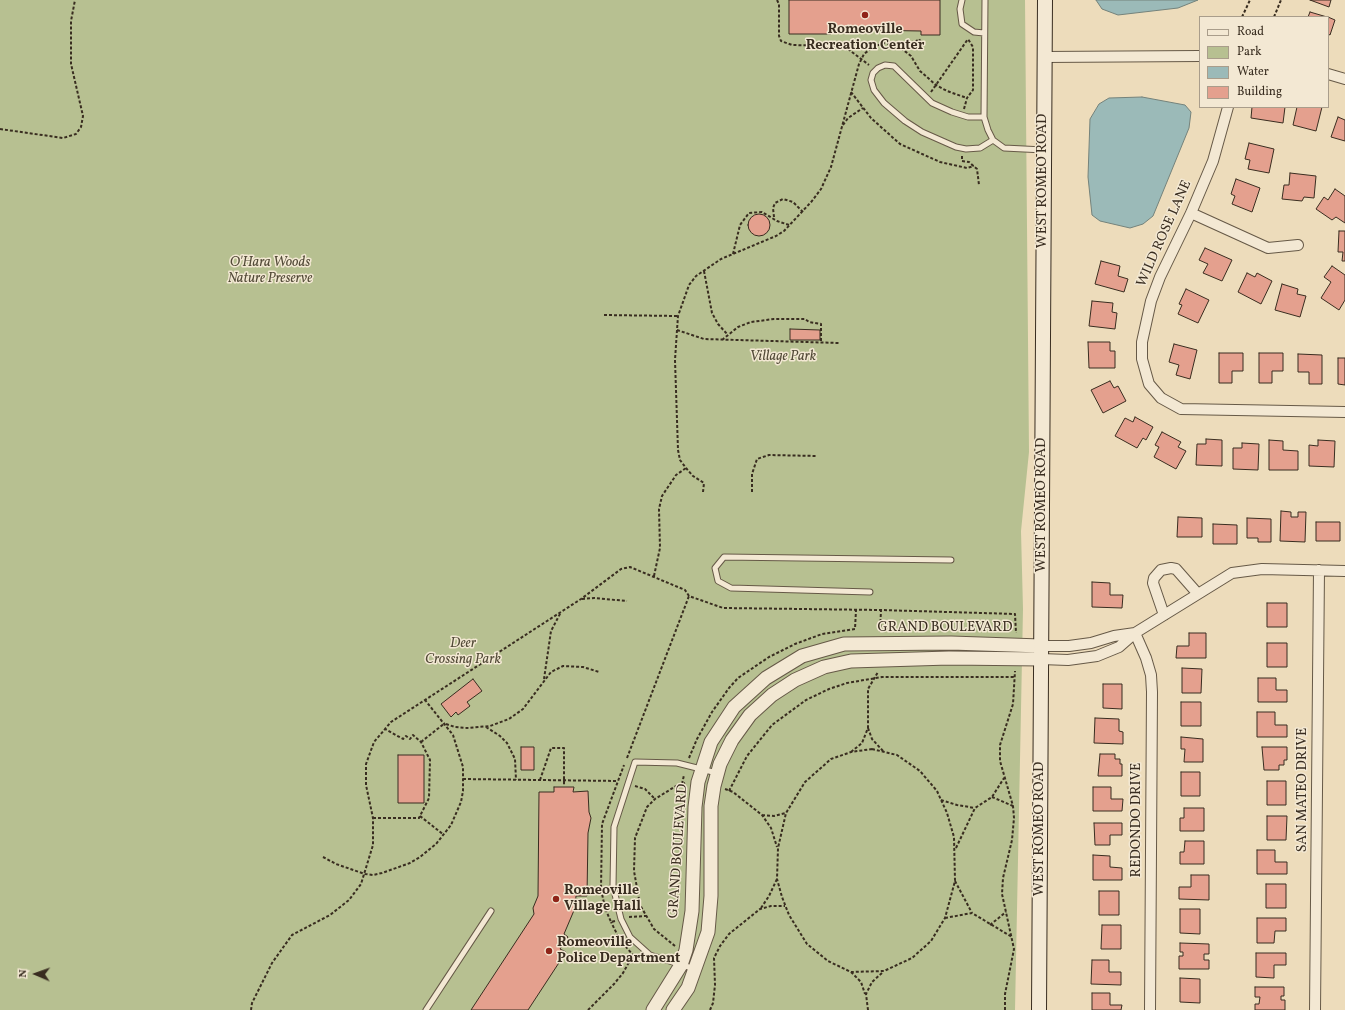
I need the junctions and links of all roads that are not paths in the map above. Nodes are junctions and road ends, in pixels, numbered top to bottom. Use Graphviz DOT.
graph roads {
  1 [pos="962,0"];
  2 [pos="985,0"];
  3 [pos="1044,0"];
  4 [pos="984,33"];
  5 [pos="1199,56"];
  6 [pos="1044,57"];
  7 [pos="1329,74"];
  8 [pos="1344,76"];
  9 [pos="1228,108"];
  10 [pos="984,117"];
  11 [pos="993,140"];
  12 [pos="1044,150"];
  13 [pos="1191,213"];
  14 [pos="1298,244"];
  15 [pos="1345,412"];
  16 [pos="951,560"];
  17 [pos="1319,570"];
  18 [pos="1345,571"];
  19 [pos="870,592"];
  20 [pos="1198,594"];
  21 [pos="1164,615"];
  22 [pos="1135,633"];
  23 [pos="1041,653"];
  24 [pos="701,769"];
  25 [pos="718,773"];
  26 [pos="491,911"];
  27 [pos="681,965"];
  28 [pos="696,970"];
  29 [pos="429,1009"];
  30 [pos="653,1010"];
  31 [pos="673,1010"];
  32 [pos="1039,1010"];
  33 [pos="1150,1010"];
  34 [pos="1315,1010"];
  1 -- 4 [label="lane"];
  2 -- 4 [label="lane"];
  3 -- 6 [label="main road, WEST ROMEO ROAD"];
  4 -- 10 [label="lane"];
  5 -- 6 [label="street"];
  6 -- 12 [label="main road, WEST ROMEO ROAD"];
  7 -- 8 [label="street"];
  9 -- 13 [label="street, WILD ROSE LANE"];
  10 -- 11 [label="lane"];
  10 -- 11 [label="lane"];
  11 -- 12 [label="lane"];
  12 -- 23 [label="main road, WEST ROMEO ROAD"];
  13 -- 14 [label="street"];
  13 -- 15 [label="street, WILD ROSE LANE"];
  16 -- 19 [label="lane"];
  17 -- 18 [label="street"];
  17 -- 20 [label="street"];
  17 -- 34 [label="street, SAN MATEO DRIVE"];
  20 -- 21 [label="street"];
  20 -- 21 [label="street"];
  21 -- 22 [label="street"];
  22 -- 23 [label="street"];
  22 -- 23 [label="street"];
  22 -- 33 [label="street, REDONDO DRIVE"];
  23 -- 24 [label="street, GRAND BOULEVARD"];
  23 -- 25 [label="street, GRAND BOULEVARD"];
  23 -- 32 [label="main road, WEST ROMEO ROAD"];
  24 -- 25 [label="lane"];
  24 -- 27 [label="street, GRAND BOULEVARD"];
  24 -- 27 [label="lane"];
  25 -- 28 [label="street, GRAND BOULEVARD"];
  26 -- 29 [label="lane"];
  27 -- 28 [label="lane"];
  27 -- 30 [label="street, GRAND BOULEVARD"];
  28 -- 31 [label="street, GRAND BOULEVARD"];
}
